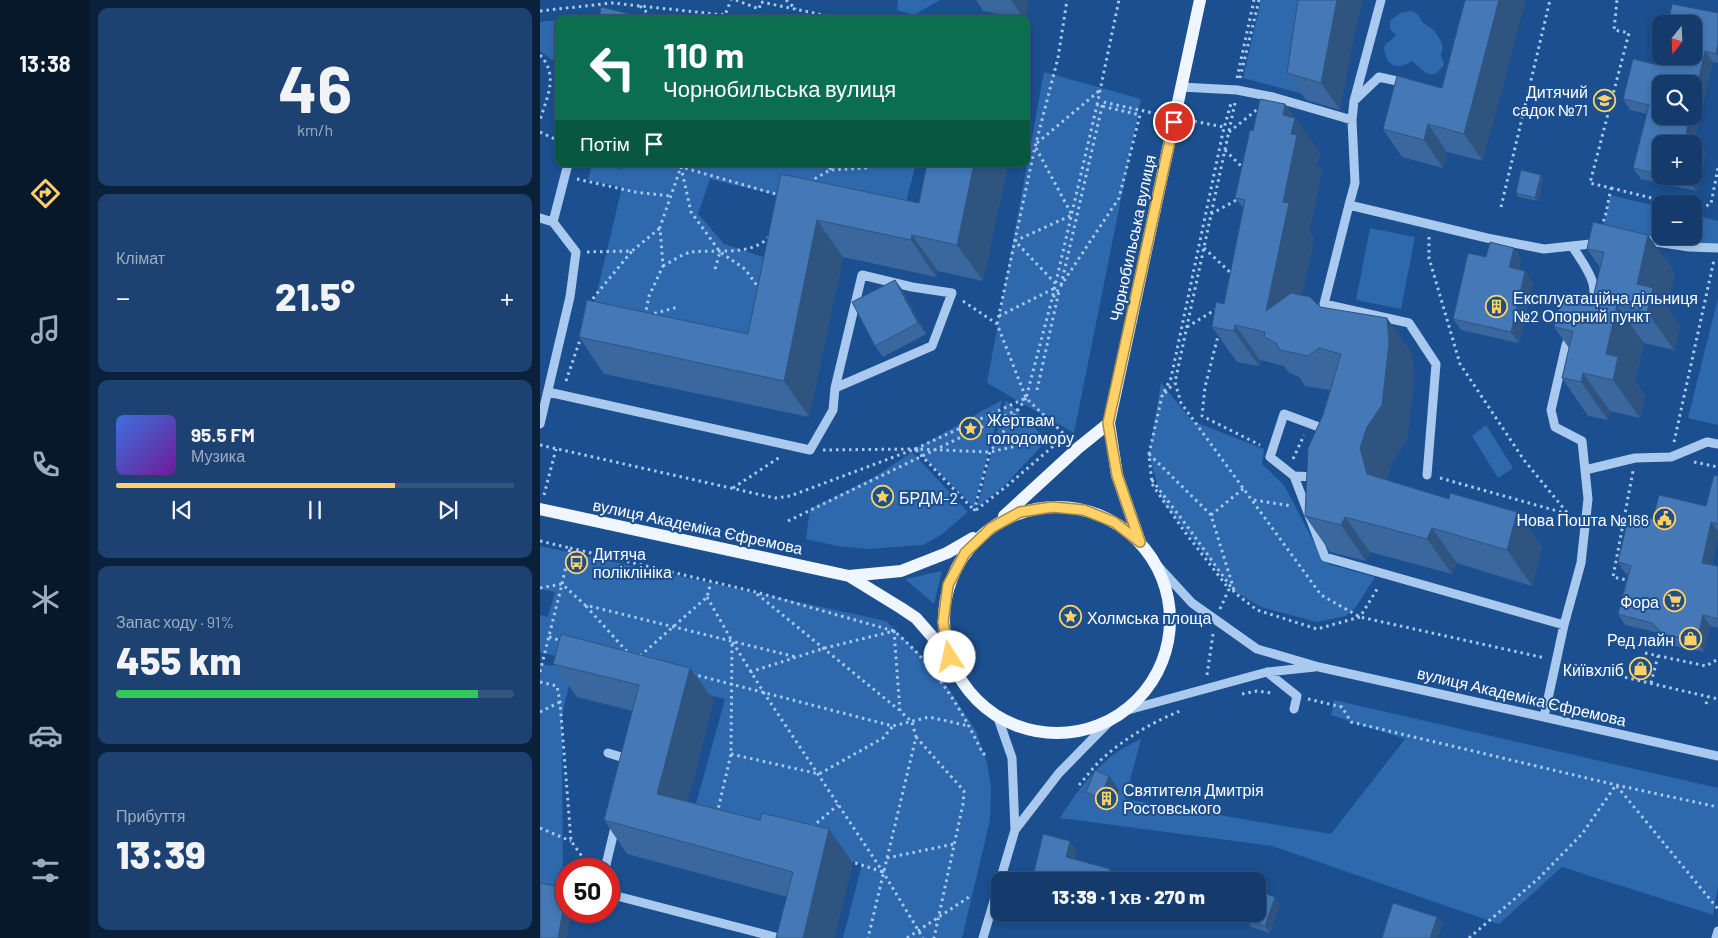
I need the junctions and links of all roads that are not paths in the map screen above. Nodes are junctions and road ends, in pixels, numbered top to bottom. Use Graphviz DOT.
graph roads {
  1 [pos="1200,0"];
  2 [pos="1381,0"];
  3 [pos="1418,85"];
  4 [pos="1181,87"];
  5 [pos="1354,101"];
  6 [pos="1352,120"];
  7 [pos="567,167"];
  8 [pos="1349,204"];
  9 [pos="540,218"];
  10 [pos="553,222"];
  11 [pos="1636,240"];
  12 [pos="1610,242"];
  13 [pos="1572,246"];
  14 [pos="1717,248"];
  15 [pos="835,388"];
  16 [pos="548,392"];
  17 [pos="1108,423"];
  18 [pos="540,424"];
  19 [pos="1337,433"];
  20 [pos="1718,444"];
  21 [pos="1586,470"];
  22 [pos="1427,475"];
  23 [pos="1298,476"];
  24 [pos="1326,476"];
  25 [pos="540,509"];
  26 [pos="991,528"];
  27 [pos="1140,542"];
  28 [pos="1158,566"];
  29 [pos="848,576"];
  30 [pos="1564,625"];
  31 [pos="950,657"];
  32 [pos="1319,666"];
  33 [pos="1267,672"];
  34 [pos="1294,709"];
  35 [pos="1128,710"];
  36 [pos="1544,717"];
  37 [pos="998,718"];
  38 [pos="1110,721"];
  39 [pos="608,753"];
  40 [pos="1718,756"];
  41 [pos="630,769"];
  42 [pos="618,814"];
  43 [pos="1015,830"];
  44 [pos="608,858"];
  45 [pos="620,897"];
  46 [pos="1718,931"];
  47 [pos="779,938"];
  48 [pos="983,938"];
  49 [pos="1716,938"];
  1 -- 4 [label="main road, Чорнобильська вулиця"];
  2 -- 5 [label="street"];
  3 -- 5 [label="street"];
  4 -- 6 [label="street"];
  4 -- 17 [label="main road, Чорнобильська вулиця"];
  5 -- 6 [label="street"];
  6 -- 8 [label="street"];
  7 -- 10 [label="street"];
  8 -- 13 [label="street"];
  8 -- 22 [label="street"];
  9 -- 10 [label="street"];
  10 -- 16 [label="street"];
  11 -- 14 [label="street"];
  12 -- 13 [label="street"];
  13 -- 21 [label="street"];
  15 -- 15 [label="street"];
  15 -- 16 [label="street"];
  16 -- 18 [label="street"];
  17 -- 26 [label="main road"];
  17 -- 27 [label="main road, Чорнобильська вулиця"];
  19 -- 23 [label="street"];
  20 -- 21 [label="street"];
  21 -- 30 [label="street"];
  23 -- 24 [label="street"];
  23 -- 30 [label="street"];
  25 -- 29 [label="main road, вулиця Академіка Єфремова"];
  26 -- 27 [label="main road"];
  26 -- 29 [label="main road, вулиця Академіка Єфремова"];
  26 -- 31 [label="main road"];
  27 -- 28 [label="main road"];
  28 -- 32 [label="street, вулиця Академіка Єфремова"];
  28 -- 35 [label="main road"];
  29 -- 31 [label="main road, вулиця Академіка Єфремова"];
  30 -- 36 [label="street"];
  31 -- 37 [label="main road"];
  32 -- 33 [label="street, вулиця Академіка Єфремова"];
  32 -- 36 [label="street, вулиця Академіка Єфремова"];
  33 -- 34 [label="street"];
  33 -- 35 [label="street, вулиця Академіка Єфремова"];
  35 -- 38 [label="main road"];
  36 -- 40 [label="street, вулиця Академіка Єфремова"];
  37 -- 38 [label="main road"];
  37 -- 43 [label="street"];
  38 -- 43 [label="street"];
  39 -- 41 [label="street"];
  42 -- 44 [label="street"];
  43 -- 48 [label="street"];
  45 -- 47 [label="street"];
  46 -- 49 [label="street"];
}
